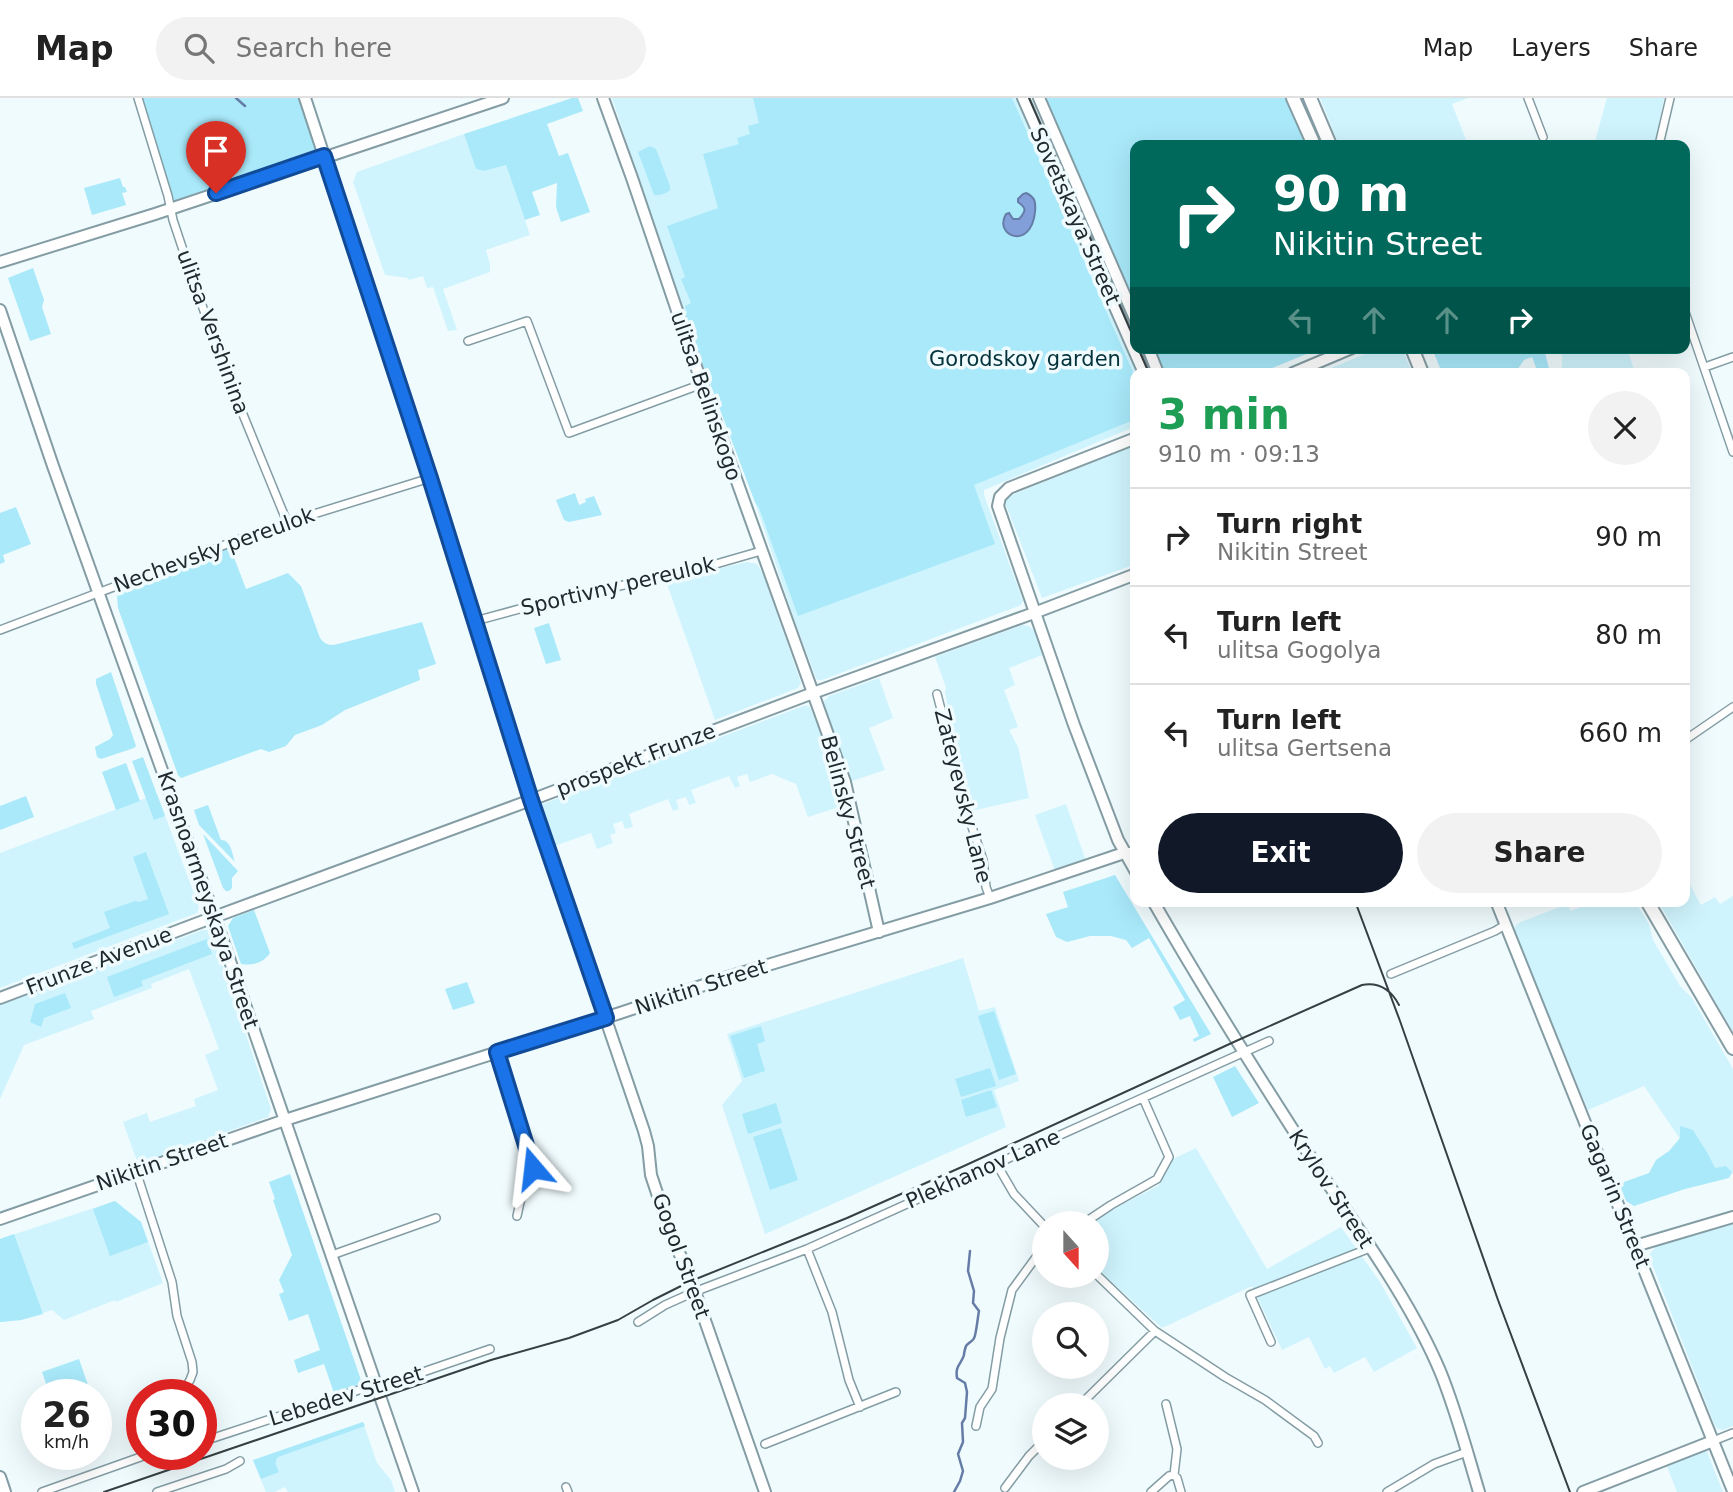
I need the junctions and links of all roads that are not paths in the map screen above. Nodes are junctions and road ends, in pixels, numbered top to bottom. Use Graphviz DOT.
graph roads {
  1 [pos="138,98"];
  2 [pos="305,98"];
  3 [pos="503,98"];
  4 [pos="603,98"];
  5 [pos="1023,98"];
  6 [pos="1039,98"];
  7 [pos="1293,98"];
  8 [pos="1310,98"];
  9 [pos="1528,98"];
  10 [pos="1670,98"];
  11 [pos="1543,136"];
  12 [pos="1312,140"];
  13 [pos="1328,140"];
  14 [pos="1660,140"];
  15 [pos="324,156"];
  16 [pos="170,209"];
  17 [pos="0,262"];
  18 [pos="1130,307"];
  19 [pos="0,310"];
  20 [pos="1690,326"];
  21 [pos="468,341"];
  22 [pos="1130,341"];
  23 [pos="1338,354"];
  24 [pos="1733,357"];
  25 [pos="1705,367"];
  26 [pos="1305,368"];
  27 [pos="702,384"];
  28 [pos="1130,440"];
  29 [pos="1733,452"];
  30 [pos="430,478"];
  31 [pos="287,522"];
  32 [pos="761,551"];
  33 [pos="1130,576"];
  34 [pos="98,592"];
  35 [pos="1034,613"];
  36 [pos="475,621"];
  37 [pos="0,630"];
  38 [pos="813,692"];
  39 [pos="937,694"];
  40 [pos="1733,707"];
  41 [pos="1690,737"];
  42 [pos="531,800"];
  43 [pos="1130,851"];
  44 [pos="990,898"];
  45 [pos="1157,907"];
  46 [pos="1498,907"];
  47 [pos="1651,907"];
  48 [pos="215,917"];
  49 [pos="1505,925"];
  50 [pos="879,932"];
  51 [pos="1391,974"];
  52 [pos="0,999"];
  53 [pos="606,1018"];
  54 [pos="1269,1041"];
  55 [pos="1733,1048"];
  56 [pos="497,1052"];
  57 [pos="1243,1053"];
  58 [pos="1143,1098"];
  59 [pos="285,1120"];
  60 [pos="996,1163"];
  61 [pos="136,1171"];
  62 [pos="1102,1211"];
  63 [pos="1032,1213"];
  64 [pos="517,1216"];
  65 [pos="1733,1217"];
  66 [pos="436,1218"];
  67 [pos="0,1219"];
  68 [pos="1635,1246"];
  69 [pos="1370,1248"];
  70 [pos="807,1249"];
  71 [pos="331,1255"];
  72 [pos="1032,1263"];
  73 [pos="1110,1288"];
  74 [pos="694,1292"];
  75 [pos="638,1322"];
  76 [pos="1155,1331"];
  77 [pos="1271,1342"];
  78 [pos="490,1349"];
  79 [pos="191,1379"];
  80 [pos="376,1386"];
  81 [pos="896,1392"];
  82 [pos="1092,1393"];
  83 [pos="1166,1404"];
  84 [pos="860,1407"];
  85 [pos="976,1426"];
  86 [pos="1733,1433"];
  87 [pos="217,1437"];
  88 [pos="1713,1441"];
  89 [pos="1318,1443"];
  90 [pos="765,1444"];
  91 [pos="1467,1452"];
  92 [pos="1032,1453"];
  93 [pos="240,1461"];
  94 [pos="126,1462"];
  95 [pos="1174,1475"];
  96 [pos="0,1477"];
  97 [pos="1004,1488"];
  98 [pos="1733,1491"];
  99 [pos="5,1492"];
  100 [pos="42,1492"];
  101 [pos="157,1492"];
  102 [pos="413,1492"];
  103 [pos="765,1492"];
  104 [pos="1151,1492"];
  105 [pos="1181,1492"];
  106 [pos="1387,1492"];
  107 [pos="1479,1492"];
  108 [pos="1583,1492"];
  1 -- 16 [label="street, ulitsa Vershinina"];
  2 -- 15 [label="street, Gogol Street"];
  3 -- 15 [label="street"];
  4 -- 27 [label="street, ulitsa Belinskogo"];
  5 -- 22 [label="street, Sovetskaya Street"];
  6 -- 18 [label="street, Sovetskaya Street"];
  7 -- 12 [label="main road"];
  8 -- 13 [label="main road"];
  9 -- 11 [label="street"];
  10 -- 14 [label="street"];
  15 -- 16 [label="street"];
  15 -- 30 [label="street, Gogol Street"];
  16 -- 17 [label="street"];
  16 -- 31 [label="street, ulitsa Vershinina"];
  19 -- 34 [label="street, Krasnoarmeyskaya Street"];
  20 -- 25 [label="street"];
  21 -- 27 [label="street"];
  23 -- 26 [label="street"];
  24 -- 25 [label="street"];
  25 -- 29 [label="street"];
  27 -- 32 [label="street, ulitsa Belinskogo"];
  28 -- 35 [label="street"];
  30 -- 31 [label="street, Nechevsky pereulok"];
  30 -- 36 [label="street, Gogol Street"];
  31 -- 34 [label="street, Nechevsky pereulok"];
  32 -- 36 [label="street, Sportivny pereulok"];
  32 -- 38 [label="street, ulitsa Belinskogo"];
  33 -- 35 [label="street"];
  34 -- 37 [label="street, Nechevsky pereulok"];
  34 -- 48 [label="street, Krasnoarmeyskaya Street"];
  35 -- 38 [label="street, prospekt Frunze"];
  35 -- 43 [label="street"];
  36 -- 42 [label="street, Gogol Street"];
  38 -- 42 [label="street, prospekt Frunze"];
  38 -- 50 [label="street, Belinsky Street"];
  39 -- 44 [label="street, Zateyevsky Lane"];
  40 -- 41 [label="street"];
  42 -- 48 [label="street, prospekt Frunze"];
  42 -- 53 [label="street, Gogol Street"];
  43 -- 44 [label="street, Nikitin Street"];
  44 -- 50 [label="street, Nikitin Street"];
  45 -- 57 [label="street, Krylov Street"];
  46 -- 49 [label="street, Gagarin Street"];
  47 -- 55 [label="main road"];
  48 -- 52 [label="street, prospekt Frunze"];
  48 -- 59 [label="street, Krasnoarmeyskaya Street"];
  49 -- 51 [label="street"];
  49 -- 68 [label="street, Gagarin Street"];
  50 -- 53 [label="street, Nikitin Street"];
  53 -- 56 [label="street, Nikitin Street"];
  53 -- 74 [label="street, Gogol Street"];
  54 -- 57 [label="street, Plekhanov Lane"];
  56 -- 59 [label="street, Nikitin Street"];
  56 -- 64 [label="street"];
  57 -- 58 [label="street, Plekhanov Lane"];
  57 -- 69 [label="street, Krylov Street"];
  58 -- 60 [label="street, Plekhanov Lane"];
  58 -- 62 [label="street"];
  59 -- 61 [label="street, Nikitin Street"];
  59 -- 71 [label="street, Krasnoarmeyskaya Street"];
  60 -- 63 [label="street"];
  60 -- 70 [label="street, Plekhanov Lane"];
  61 -- 67 [label="street, Nikitin Street"];
  61 -- 79 [label="street"];
  65 -- 68 [label="street"];
  66 -- 71 [label="street"];
  68 -- 88 [label="street, Gagarin Street"];
  69 -- 77 [label="street"];
  69 -- 91 [label="street, Krylov Street"];
  70 -- 74 [label="street, Plekhanov Lane"];
  70 -- 84 [label="street"];
  71 -- 80 [label="street, Krasnoarmeyskaya Street"];
  72 -- 85 [label="street"];
  73 -- 76 [label="street"];
  74 -- 75 [label="street"];
  74 -- 103 [label="street, Gogol Street"];
  76 -- 82 [label="street"];
  76 -- 89 [label="street"];
  78 -- 80 [label="street, Lebedev Street"];
  80 -- 87 [label="street, Lebedev Street"];
  80 -- 102 [label="street, Krasnoarmeyskaya Street"];
  81 -- 84 [label="street"];
  83 -- 95 [label="street"];
  84 -- 90 [label="street"];
  86 -- 88 [label="street"];
  88 -- 98 [label="street, Gagarin Street"];
  88 -- 108 [label="street"];
  91 -- 106 [label="street"];
  91 -- 107 [label="street, Krylov Street"];
  92 -- 97 [label="street"];
  93 -- 101 [label="street"];
  94 -- 100 [label="street"];
  95 -- 104 [label="street"];
  95 -- 105 [label="street"];
  96 -- 99 [label="street"];
}
